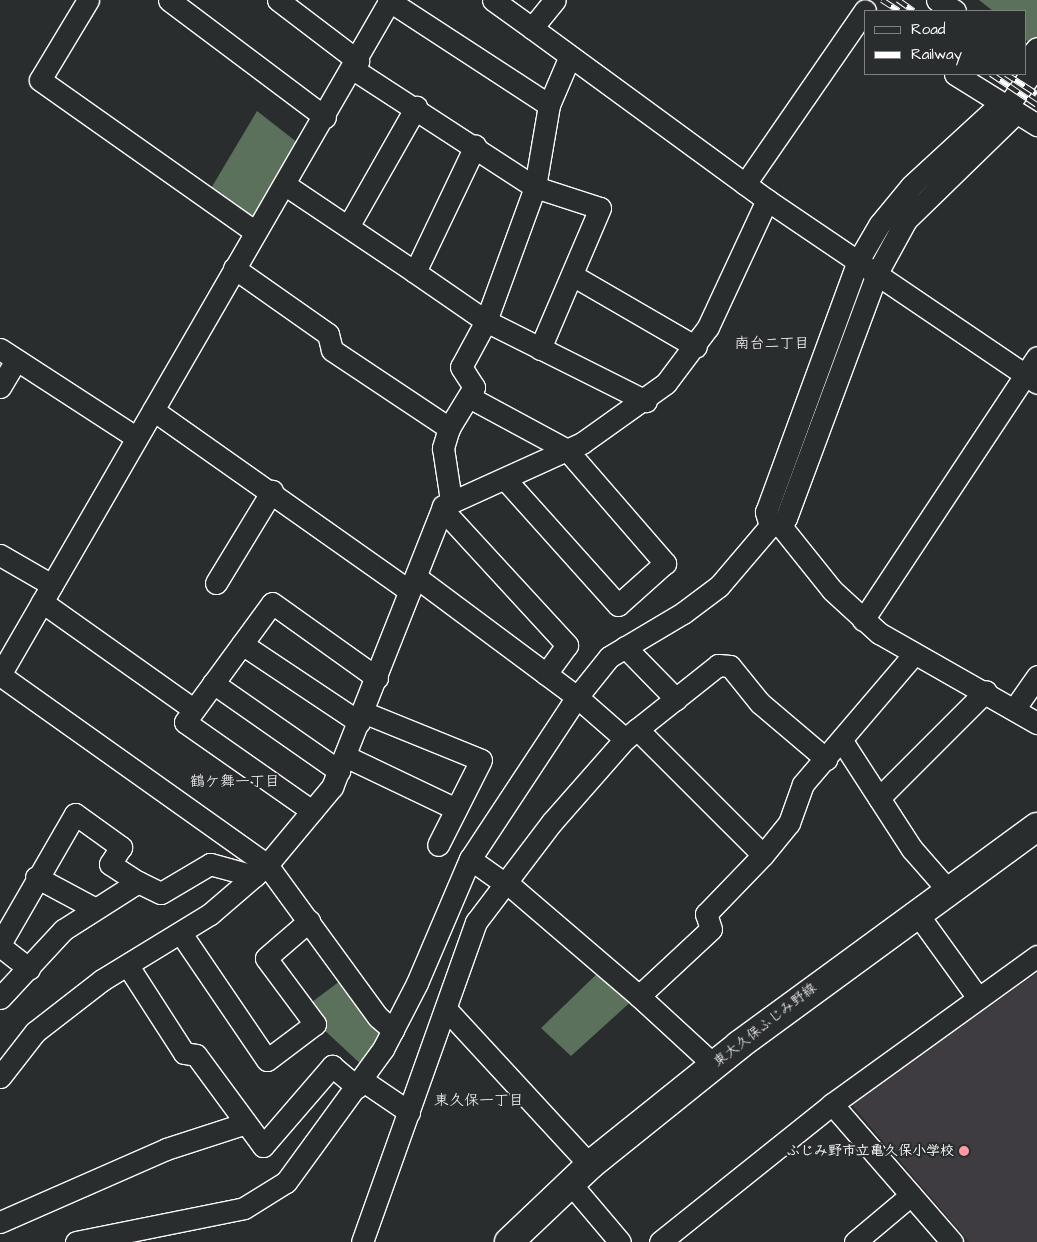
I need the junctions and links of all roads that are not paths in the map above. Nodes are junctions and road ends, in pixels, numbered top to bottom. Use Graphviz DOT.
graph roads {
  1 [pos="88,0"];
  2 [pos="169,0"];
  3 [pos="278,0"];
  4 [pos="389,0"];
  5 [pos="493,0"];
  6 [pos="555,0"];
  7 [pos="938,0"];
  8 [pos="861,7"];
  9 [pos="953,10"];
  10 [pos="532,28"];
  11 [pos="569,58"];
  12 [pos="355,65"];
  13 [pos="956,75"];
  14 [pos="1025,75"];
  15 [pos="549,105"];
  16 [pos="416,107"];
  17 [pos="1007,109"];
  18 [pos="325,116"];
  19 [pos="1037,125"];
  20 [pos="475,146"];
  21 [pos="284,184"];
  22 [pos="745,184"];
  23 [pos="535,187"];
  24 [pos="767,200"];
  25 [pos="349,225"];
  26 [pos="254,231"];
  27 [pos="858,261"];
  28 [pos="234,268"];
  29 [pos="415,272"];
  30 [pos="877,273"];
  31 [pos="572,275"];
  32 [pos="486,321"];
  33 [pos="696,347"];
  34 [pos="540,349"];
  35 [pos="8,354"];
  36 [pos="1037,357"];
  37 [pos="1031,379"];
  38 [pos="0,386"];
  39 [pos="469,396"];
  40 [pos="646,401"];
  41 [pos="153,410"];
  42 [pos="449,428"];
  43 [pos="137,438"];
  44 [pos="567,450"];
  45 [pos="505,479"];
  46 [pos="272,491"];
  47 [pos="447,504"];
  48 [pos="775,525"];
  49 [pos="0,555"];
  50 [pos="216,583"];
  51 [pos="413,584"];
  52 [pos="47,593"];
  53 [pos="863,620"];
  54 [pos="242,644"];
  55 [pos="8,645"];
  56 [pos="625,647"];
  57 [pos="914,654"];
  58 [pos="546,674"];
  59 [pos="1037,676"];
  60 [pos="377,678"];
  61 [pos="213,683"];
  62 [pos="986,691"];
  63 [pos="577,697"];
  64 [pos="676,699"];
  65 [pos="1014,708"];
  66 [pos="193,710"];
  67 [pos="361,717"];
  68 [pos="1037,723"];
  69 [pos="631,734"];
  70 [pos="842,740"];
  71 [pos="826,759"];
  72 [pos="342,764"];
  73 [pos="879,798"];
  74 [pos="456,809"];
  75 [pos="312,811"];
  76 [pos="1037,827"];
  77 [pos="438,845"];
  78 [pos="764,855"];
  79 [pos="470,859"];
  80 [pos="260,871"];
  81 [pos="36,877"];
  82 [pos="138,882"];
  83 [pos="505,883"];
  84 [pos="947,889"];
  85 [pos="92,907"];
  86 [pos="916,912"];
  87 [pos="309,921"];
  88 [pos="182,935"];
  89 [pos="0,945"];
  90 [pos="1037,956"];
  91 [pos="128,966"];
  92 [pos="29,969"];
  93 [pos="639,996"];
  94 [pos="0,998"];
  95 [pos="978,998"];
  96 [pos="446,1010"];
  97 [pos="393,1030"];
  98 [pos="714,1065"];
  99 [pos="0,1077"];
  100 [pos="360,1083"];
  101 [pos="832,1104"];
  102 [pos="409,1112"];
  103 [pos="243,1124"];
  104 [pos="590,1165"];
  105 [pos="570,1184"];
  106 [pos="911,1196"];
  107 [pos="0,1222"];
  108 [pos="510,1241"];
  109 [pos="76,1242"];
  110 [pos="362,1242"];
  111 [pos="620,1242"];
  112 [pos="660,1242"];
  113 [pos="855,1242"];
  114 [pos="952,1242"];
  1 -- 26 [label="street"];
  2 -- 18 [label="street"];
  3 -- 12 [label="street"];
  4 -- 12 [label="street"];
  4 -- 15 [label="street"];
  5 -- 10 [label="street"];
  6 -- 10 [label="street"];
  7 -- 9 [label="street"];
  8 -- 22 [label="street"];
  10 -- 11 [label="street"];
  11 -- 15 [label="street"];
  11 -- 22 [label="street"];
  12 -- 16 [label="street"];
  12 -- 18 [label="street"];
  13 -- 17 [label="street"];
  14 -- 17 [label="street"];
  15 -- 23 [label="street"];
  16 -- 20 [label="street"];
  16 -- 25 [label="street"];
  17 -- 19 [label="street"];
  17 -- 27 [label="street"];
  17 -- 30 [label="street"];
  18 -- 21 [label="street"];
  20 -- 23 [label="street"];
  20 -- 29 [label="street"];
  21 -- 25 [label="street"];
  21 -- 26 [label="street"];
  22 -- 24 [label="street"];
  23 -- 31 [label="street"];
  23 -- 32 [label="street"];
  24 -- 27 [label="street"];
  24 -- 33 [label="street"];
  25 -- 29 [label="street"];
  26 -- 28 [label="street"];
  27 -- 30 [label="street"];
  27 -- 48 [label="street"];
  28 -- 41 [label="street"];
  28 -- 42 [label="street"];
  29 -- 32 [label="street"];
  30 -- 37 [label="street"];
  30 -- 48 [label="street"];
  31 -- 33 [label="street"];
  31 -- 34 [label="street"];
  32 -- 34 [label="street"];
  32 -- 39 [label="street"];
  33 -- 40 [label="street"];
  34 -- 40 [label="street"];
  35 -- 38 [label="street"];
  35 -- 43 [label="street"];
  36 -- 37 [label="street"];
  37 -- 53 [label="street"];
  39 -- 42 [label="street"];
  39 -- 44 [label="street"];
  40 -- 44 [label="street"];
  41 -- 43 [label="street"];
  41 -- 46 [label="street"];
  42 -- 47 [label="street"];
  43 -- 52 [label="street"];
  44 -- 45 [label="street"];
  44 -- 45 [label="street"];
  45 -- 47 [label="street"];
  46 -- 50 [label="street"];
  46 -- 51 [label="street"];
  47 -- 51 [label="street"];
  47 -- 58 [label="street"];
  48 -- 53 [label="street"];
  48 -- 56 [label="street"];
  49 -- 52 [label="street"];
  51 -- 58 [label="street"];
  51 -- 60 [label="street"];
  52 -- 55 [label="street"];
  52 -- 66 [label="street"];
  53 -- 57 [label="street"];
  54 -- 60 [label="street"];
  54 -- 61 [label="street"];
  54 -- 67 [label="street"];
  55 -- 80 [label="street"];
  56 -- 63 [label="street"];
  56 -- 64 [label="street"];
  57 -- 62 [label="street"];
  57 -- 70 [label="street"];
  58 -- 63 [label="street"];
  59 -- 65 [label="street"];
  60 -- 67 [label="street"];
  61 -- 66 [label="street"];
  61 -- 72 [label="street"];
  62 -- 65 [label="street"];
  62 -- 73 [label="street"];
  63 -- 69 [label="street"];
  63 -- 79 [label="street"];
  64 -- 69 [label="street"];
  64 -- 71 [label="street"];
  65 -- 68 [label="street"];
  66 -- 75 [label="street"];
  67 -- 72 [label="street"];
  67 -- 74 [label="street"];
  69 -- 78 [label="street"];
  69 -- 83 [label="street"];
  70 -- 71 [label="street"];
  70 -- 73 [label="street"];
  71 -- 78 [label="street"];
  72 -- 74 [label="street"];
  72 -- 75 [label="street"];
  73 -- 84 [label="street"];
  74 -- 77 [label="street"];
  75 -- 80 [label="street"];
  76 -- 84 [label="main road, 東大久保ふじみ野線"];
  78 -- 93 [label="street"];
  79 -- 83 [label="street"];
  79 -- 97 [label="street"];
  80 -- 82 [label="street"];
  80 -- 87 [label="street"];
  80 -- 88 [label="street"];
  81 -- 82 [label="street"];
  81 -- 85 [label="street"];
  81 -- 89 [label="street"];
  82 -- 85 [label="street"];
  83 -- 93 [label="street"];
  83 -- 96 [label="street"];
  84 -- 86 [label="main road, 東大久保ふじみ野線"];
  85 -- 92 [label="street"];
  86 -- 95 [label="street"];
  86 -- 98 [label="main road, 東大久保ふじみ野線"];
  87 -- 88 [label="street"];
  87 -- 97 [label="street"];
  88 -- 91 [label="street"];
  89 -- 92 [label="street"];
  90 -- 95 [label="street"];
  91 -- 99 [label="street"];
  91 -- 103 [label="street"];
  92 -- 94 [label="street"];
  93 -- 98 [label="street"];
  95 -- 101 [label="street"];
  96 -- 102 [label="street"];
  96 -- 104 [label="street"];
  97 -- 100 [label="street"];
  98 -- 104 [label="main road, 東大久保ふじみ野線"];
  100 -- 102 [label="street"];
  100 -- 103 [label="street"];
  100 -- 109 [label="street"];
  101 -- 106 [label="street"];
  101 -- 112 [label="street"];
  102 -- 110 [label="street"];
  103 -- 107 [label="street"];
  104 -- 105 [label="main road, 東大久保ふじみ野線"];
  105 -- 108 [label="main road, 東大久保ふじみ野線"];
  105 -- 111 [label="street"];
  106 -- 113 [label="street"];
  106 -- 114 [label="street"];
}
